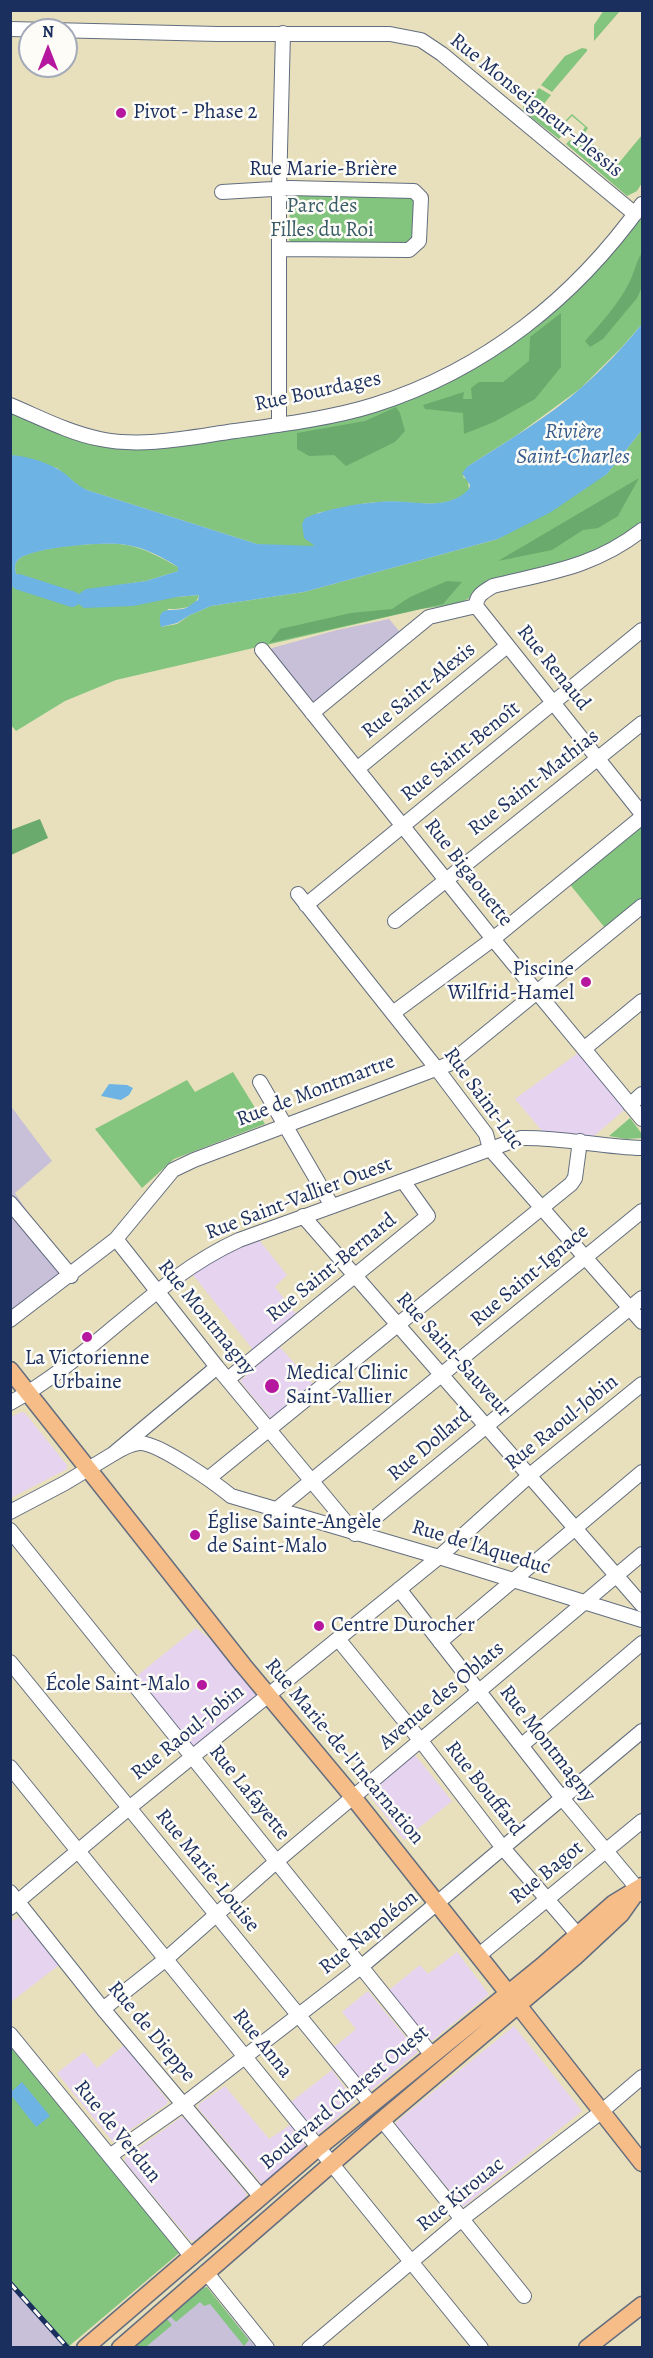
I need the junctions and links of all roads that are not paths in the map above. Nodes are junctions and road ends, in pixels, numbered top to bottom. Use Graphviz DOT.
graph roads {
  1 [pos="10,29"];
  2 [pos="283,33"];
  3 [pos="279,190"];
  4 [pos="222,192"];
  5 [pos="639,209"];
  6 [pos="280,249"];
  7 [pos="10,405"];
  8 [pos="279,425"];
  9 [pos="642,530"];
  10 [pos="476,606"];
  11 [pos="642,630"];
  12 [pos="507,646"];
  13 [pos="262,650"];
  14 [pos="555,703"];
  15 [pos="312,713"];
  16 [pos="642,723"];
  17 [pos="599,758"];
  18 [pos="357,769"];
  19 [pos="642,815"];
  20 [pos="404,825"];
  21 [pos="446,879"];
  22 [pos="302,899"];
  23 [pos="642,906"];
  24 [pos="395,921"];
  25 [pos="493,939"];
  26 [pos="537,993"];
  27 [pos="642,1001"];
  28 [pos="393,1013"];
  29 [pos="585,1048"];
  30 [pos="437,1069"];
  31 [pos="260,1082"];
  32 [pos="642,1094"];
  33 [pos="630,1105"];
  34 [pos="642,1119"];
  35 [pos="285,1126"];
  36 [pos="580,1141"];
  37 [pos="642,1148"];
  38 [pos="490,1149"];
  39 [pos="403,1181"];
  40 [pos="10,1203"];
  41 [pos="332,1206"];
  42 [pos="542,1209"];
  43 [pos="642,1211"];
  44 [pos="303,1216"];
  45 [pos="117,1239"];
  46 [pos="586,1257"];
  47 [pos="70,1276"];
  48 [pos="356,1276"];
  49 [pos="158,1292"];
  50 [pos="642,1298"];
  51 [pos="631,1307"];
  52 [pos="10,1320"];
  53 [pos="642,1322"];
  54 [pos="398,1326"];
  55 [pos="217,1367"];
  56 [pos="10,1370"];
  57 [pos="443,1376"];
  58 [pos="228,1379"];
  59 [pos="642,1384"];
  60 [pos="28,1394"];
  61 [pos="10,1403"];
  62 [pos="487,1425"];
  63 [pos="269,1430"];
  64 [pos="113,1454"];
  65 [pos="89,1467"];
  66 [pos="642,1472"];
  67 [pos="530,1475"];
  68 [pos="209,1478"];
  69 [pos="311,1482"];
  70 [pos="278,1509"];
  71 [pos="10,1512"];
  72 [pos="575,1528"];
  73 [pos="10,1530"];
  74 [pos="355,1534"];
  75 [pos="642,1554"];
  76 [pos="439,1557"];
  77 [pos="617,1575"];
  78 [pos="515,1580"];
  79 [pos="399,1589"];
  80 [pos="586,1601"];
  81 [pos="642,1605"];
  82 [pos="642,1620"];
  83 [pos="338,1639"];
  84 [pos="440,1642"];
  85 [pos="642,1643"];
  86 [pos="10,1662"];
  87 [pos="480,1693"];
  88 [pos="267,1695"];
  89 [pos="642,1731"];
  90 [pos="421,1741"];
  91 [pos="522,1745"];
  92 [pos="194,1756"];
  93 [pos="10,1767"];
  94 [pos="353,1797"];
  95 [pos="562,1798"];
  96 [pos="129,1808"];
  97 [pos="642,1821"];
  98 [pos="503,1848"];
  99 [pos="78,1851"];
  100 [pos="606,1852"];
  101 [pos="277,1861"];
  102 [pos="641,1890"];
  103 [pos="548,1900"];
  104 [pos="13,1901"];
  105 [pos="438,1903"];
  106 [pos="217,1917"];
  107 [pos="577,1934"];
  108 [pos="478,1956"];
  109 [pos="166,1959"];
  110 [pos="362,1966"];
  111 [pos="513,1999"];
  112 [pos="103,2009"];
  113 [pos="298,2017"];
  114 [pos="10,2034"];
  115 [pos="432,2055"];
  116 [pos="246,2058"];
  117 [pos="642,2077"];
  118 [pos="184,2104"];
  119 [pos="372,2104"];
  120 [pos="601,2112"];
  121 [pos="382,2120"];
  122 [pos="320,2147"];
  123 [pos="111,2155"];
  124 [pos="332,2163"];
  125 [pos="642,2163"];
  126 [pos="261,2198"];
  127 [pos="462,2219"];
  128 [pos="192,2257"];
  129 [pos="411,2263"];
  130 [pos="206,2272"];
  131 [pos="524,2296"];
  132 [pos="642,2304"];
  133 [pos="85,2348"];
  134 [pos="120,2348"];
  135 [pos="267,2348"];
  136 [pos="309,2348"];
  137 [pos="481,2348"];
  138 [pos="587,2348"];
  1 -- 2 [label="street, Rue Monseigneur-Plessis"];
  2 -- 3 [label="street"];
  2 -- 5 [label="street, Rue Monseigneur-Plessis"];
  3 -- 4 [label="street, Rue Marie-Brière"];
  3 -- 6 [label="street"];
  3 -- 6 [label="street, Rue Marie-Brière"];
  5 -- 8 [label="street, Rue Bourdages"];
  6 -- 8 [label="street"];
  7 -- 8 [label="street, Rue Bourdages"];
  9 -- 10 [label="street"];
  10 -- 12 [label="street, Rue Renaud"];
  10 -- 15 [label="street"];
  11 -- 14 [label="street, Rue Saint-Benoît"];
  12 -- 14 [label="street, Rue Renaud"];
  12 -- 18 [label="street, Rue Saint-Alexis"];
  13 -- 15 [label="street, Rue Bigaouette"];
  14 -- 17 [label="street, Rue Renaud"];
  14 -- 20 [label="street, Rue Saint-Benoît"];
  15 -- 18 [label="street, Rue Bigaouette"];
  16 -- 17 [label="street, Rue Saint-Mathias"];
  17 -- 19 [label="street, Rue Renaud"];
  17 -- 21 [label="street, Rue Saint-Mathias"];
  18 -- 20 [label="street, Rue Bigaouette"];
  19 -- 25 [label="street"];
  20 -- 21 [label="street, Rue Bigaouette"];
  20 -- 22 [label="street, Rue Saint-Benoît"];
  21 -- 24 [label="street, Rue Saint-Mathias"];
  21 -- 25 [label="street, Rue Bigaouette"];
  22 -- 28 [label="street, Rue Saint-Luc"];
  23 -- 26 [label="street, Rue de Montmartre"];
  25 -- 26 [label="street, Rue Bigaouette"];
  25 -- 28 [label="street"];
  26 -- 29 [label="street, Rue Bigaouette"];
  26 -- 30 [label="street, Rue de Montmartre"];
  27 -- 29 [label="street"];
  28 -- 30 [label="street, Rue Saint-Luc"];
  29 -- 33 [label="street, Rue Bigaouette"];
  30 -- 35 [label="street, Rue de Montmartre"];
  30 -- 38 [label="street, Rue Saint-Luc"];
  31 -- 35 [label="street"];
  32 -- 33 [label="street"];
  33 -- 34 [label="street, Rue Bigaouette"];
  35 -- 41 [label="street"];
  35 -- 45 [label="street, Rue de Montmartre"];
  36 -- 37 [label="street, Rue Saint-Vallier Ouest"];
  36 -- 38 [label="street, Rue Saint-Vallier Ouest"];
  36 -- 42 [label="street"];
  38 -- 39 [label="street, Rue Saint-Vallier Ouest"];
  38 -- 42 [label="street, Rue Saint-Luc"];
  39 -- 41 [label="street, Rue Saint-Vallier Ouest"];
  39 -- 48 [label="street, Rue Saint-Bernard"];
  40 -- 47 [label="street"];
  41 -- 44 [label="street, Rue Saint-Vallier Ouest"];
  42 -- 46 [label="street, Rue Saint-Luc"];
  42 -- 54 [label="street"];
  43 -- 46 [label="street, Rue Saint-Ignace"];
  44 -- 48 [label="street, Rue Saint-Sauveur"];
  44 -- 49 [label="street, Rue Saint-Vallier Ouest"];
  45 -- 47 [label="street, Rue de Montmartre"];
  45 -- 49 [label="street, Rue Montmagny"];
  46 -- 51 [label="street, Rue Saint-Luc"];
  46 -- 57 [label="street, Rue Saint-Ignace"];
  47 -- 52 [label="street, Rue de Montmartre"];
  48 -- 54 [label="street, Rue Saint-Sauveur"];
  48 -- 58 [label="street, Rue Saint-Bernard"];
  49 -- 55 [label="street, Rue Montmagny"];
  49 -- 60 [label="street, Rue Saint-Vallier Ouest"];
  50 -- 51 [label="street, Rue Dollard"];
  51 -- 53 [label="street, Rue Saint-Luc"];
  51 -- 62 [label="street, Rue Dollard"];
  54 -- 57 [label="street, Rue Saint-Sauveur"];
  54 -- 63 [label="street"];
  55 -- 58 [label="street, Rue Montmagny"];
  55 -- 64 [label="street"];
  56 -- 60 [label="main road, Rue Marie-de-l'Incarnation"];
  57 -- 62 [label="street, Rue Saint-Sauveur"];
  57 -- 69 [label="street, Rue Saint-Ignace"];
  58 -- 63 [label="street, Rue Montmagny"];
  59 -- 67 [label="street, Rue Raoul-Jobin"];
  60 -- 61 [label="street, Rue Saint-Vallier Ouest"];
  60 -- 65 [label="main road, Rue Marie-de-l'Incarnation"];
  62 -- 67 [label="street, Rue Saint-Sauveur"];
  62 -- 74 [label="street, Rue Dollard"];
  63 -- 68 [label="street"];
  63 -- 69 [label="street, Rue Montmagny"];
  64 -- 65 [label="street"];
  64 -- 68 [label="street, Rue de l'Aqueduc"];
  65 -- 71 [label="street"];
  65 -- 88 [label="main road, Rue Marie-de-l'Incarnation"];
  66 -- 72 [label="street"];
  67 -- 72 [label="street, Rue Saint-Sauveur"];
  67 -- 76 [label="street, Rue Raoul-Jobin"];
  68 -- 70 [label="street, Rue de l'Aqueduc"];
  69 -- 70 [label="street, Rue Saint-Ignace"];
  69 -- 74 [label="street, Rue Montmagny"];
  70 -- 74 [label="street, Rue de l'Aqueduc"];
  72 -- 77 [label="street, Rue Saint-Sauveur"];
  72 -- 78 [label="street"];
  73 -- 92 [label="street, Rue Lafayette"];
  74 -- 76 [label="street, Rue de l'Aqueduc"];
  75 -- 77 [label="street, Avenue des Oblats"];
  76 -- 78 [label="street, Rue de l'Aqueduc"];
  76 -- 79 [label="street, Rue Raoul-Jobin"];
  77 -- 80 [label="street, Avenue des Oblats"];
  77 -- 81 [label="street, Rue Saint-Sauveur"];
  78 -- 80 [label="street, Rue de l'Aqueduc"];
  78 -- 84 [label="street"];
  79 -- 83 [label="street, Rue Raoul-Jobin"];
  79 -- 84 [label="street, Rue Montmagny"];
  80 -- 82 [label="street, Rue de l'Aqueduc"];
  80 -- 87 [label="street, Avenue des Oblats"];
  83 -- 88 [label="street, Rue Raoul-Jobin"];
  83 -- 90 [label="street, Rue Bouffard"];
  84 -- 87 [label="street, Rue Montmagny"];
  85 -- 91 [label="street"];
  86 -- 96 [label="street, Rue Marie-Louise"];
  87 -- 90 [label="street, Avenue des Oblats"];
  87 -- 91 [label="street, Rue Montmagny"];
  88 -- 92 [label="street, Rue Raoul-Jobin"];
  88 -- 94 [label="main road, Rue Marie-de-l'Incarnation"];
  89 -- 95 [label="street, Rue Napoléon"];
  90 -- 94 [label="street, Avenue des Oblats"];
  90 -- 98 [label="street, Rue Bouffard"];
  91 -- 95 [label="street, Rue Montmagny"];
  92 -- 96 [label="street, Rue Raoul-Jobin"];
  92 -- 101 [label="street, Rue Lafayette"];
  93 -- 99 [label="street, Rue Anna"];
  94 -- 101 [label="street, Avenue des Oblats"];
  94 -- 105 [label="main road, Rue Marie-de-l'Incarnation"];
  95 -- 98 [label="street, Rue Napoléon"];
  95 -- 100 [label="street, Rue Montmagny"];
  96 -- 99 [label="street, Rue Raoul-Jobin"];
  96 -- 106 [label="street, Rue Marie-Louise"];
  97 -- 100 [label="street, Rue Bagot"];
  98 -- 103 [label="street, Rue Bouffard"];
  98 -- 105 [label="street, Rue Napoléon"];
  99 -- 104 [label="street, Rue Raoul-Jobin"];
  99 -- 109 [label="street, Rue Anna"];
  100 -- 102 [label="street, Rue Montmagny"];
  100 -- 103 [label="street, Rue Bagot"];
  101 -- 106 [label="street, Avenue des Oblats"];
  101 -- 110 [label="street, Rue Lafayette"];
  102 -- 107 [label="main road, Boulevard Charest Ouest"];
  102 -- 111 [label="main road, Boulevard Charest Ouest"];
  103 -- 107 [label="street, Rue Bouffard"];
  103 -- 108 [label="street, Rue Bagot"];
  104 -- 112 [label="street, Rue de Dieppe"];
  105 -- 108 [label="main road, Rue Marie-de-l'Incarnation"];
  105 -- 110 [label="street, Rue Napoléon"];
  106 -- 109 [label="street, Avenue des Oblats"];
  106 -- 113 [label="street, Rue Marie-Louise"];
  107 -- 111 [label="main road, Boulevard Charest Ouest"];
  108 -- 111 [label="main road, Rue Marie-de-l'Incarnation"];
  109 -- 112 [label="street, Avenue des Oblats"];
  109 -- 116 [label="street, Rue Anna"];
  110 -- 113 [label="street, Rue Napoléon"];
  110 -- 115 [label="street, Rue Lafayette"];
  111 -- 115 [label="main road, Boulevard Charest Ouest"];
  111 -- 120 [label="main road, Rue Marie-de-l'Incarnation"];
  111 -- 121 [label="main road, Boulevard Charest Ouest"];
  112 -- 118 [label="street, Rue de Dieppe"];
  113 -- 116 [label="street, Rue Napoléon"];
  113 -- 119 [label="street, Rue Marie-Louise"];
  114 -- 123 [label="street, Rue de Verdun"];
  115 -- 119 [label="main road, Boulevard Charest Ouest"];
  116 -- 118 [label="street, Rue Napoléon"];
  116 -- 122 [label="street, Rue Anna"];
  117 -- 120 [label="street, Rue Kirouac"];
  118 -- 123 [label="street, Rue Napoléon"];
  118 -- 126 [label="street, Rue de Dieppe"];
  119 -- 122 [label="main road, Boulevard Charest Ouest"];
  120 -- 125 [label="main road, Rue Marie-de-l'Incarnation"];
  120 -- 127 [label="street, Rue Kirouac"];
  121 -- 124 [label="main road, Boulevard Charest Ouest"];
  121 -- 127 [label="street"];
  122 -- 124 [label="street, Rue Anna"];
  122 -- 126 [label="main road, Boulevard Charest Ouest"];
  123 -- 128 [label="street, Rue de Verdun"];
  124 -- 129 [label="street, Rue Anna"];
  124 -- 130 [label="main road, Boulevard Charest Ouest"];
  126 -- 128 [label="main road, Boulevard Charest Ouest"];
  127 -- 129 [label="street, Rue Kirouac"];
  127 -- 131 [label="street"];
  128 -- 133 [label="main road, Boulevard Charest Ouest"];
  129 -- 136 [label="street, Rue Kirouac"];
  129 -- 137 [label="street, Rue Anna"];
  130 -- 134 [label="main road, Boulevard Charest Ouest"];
  130 -- 135 [label="street"];
  132 -- 138 [label="main road"];
}
